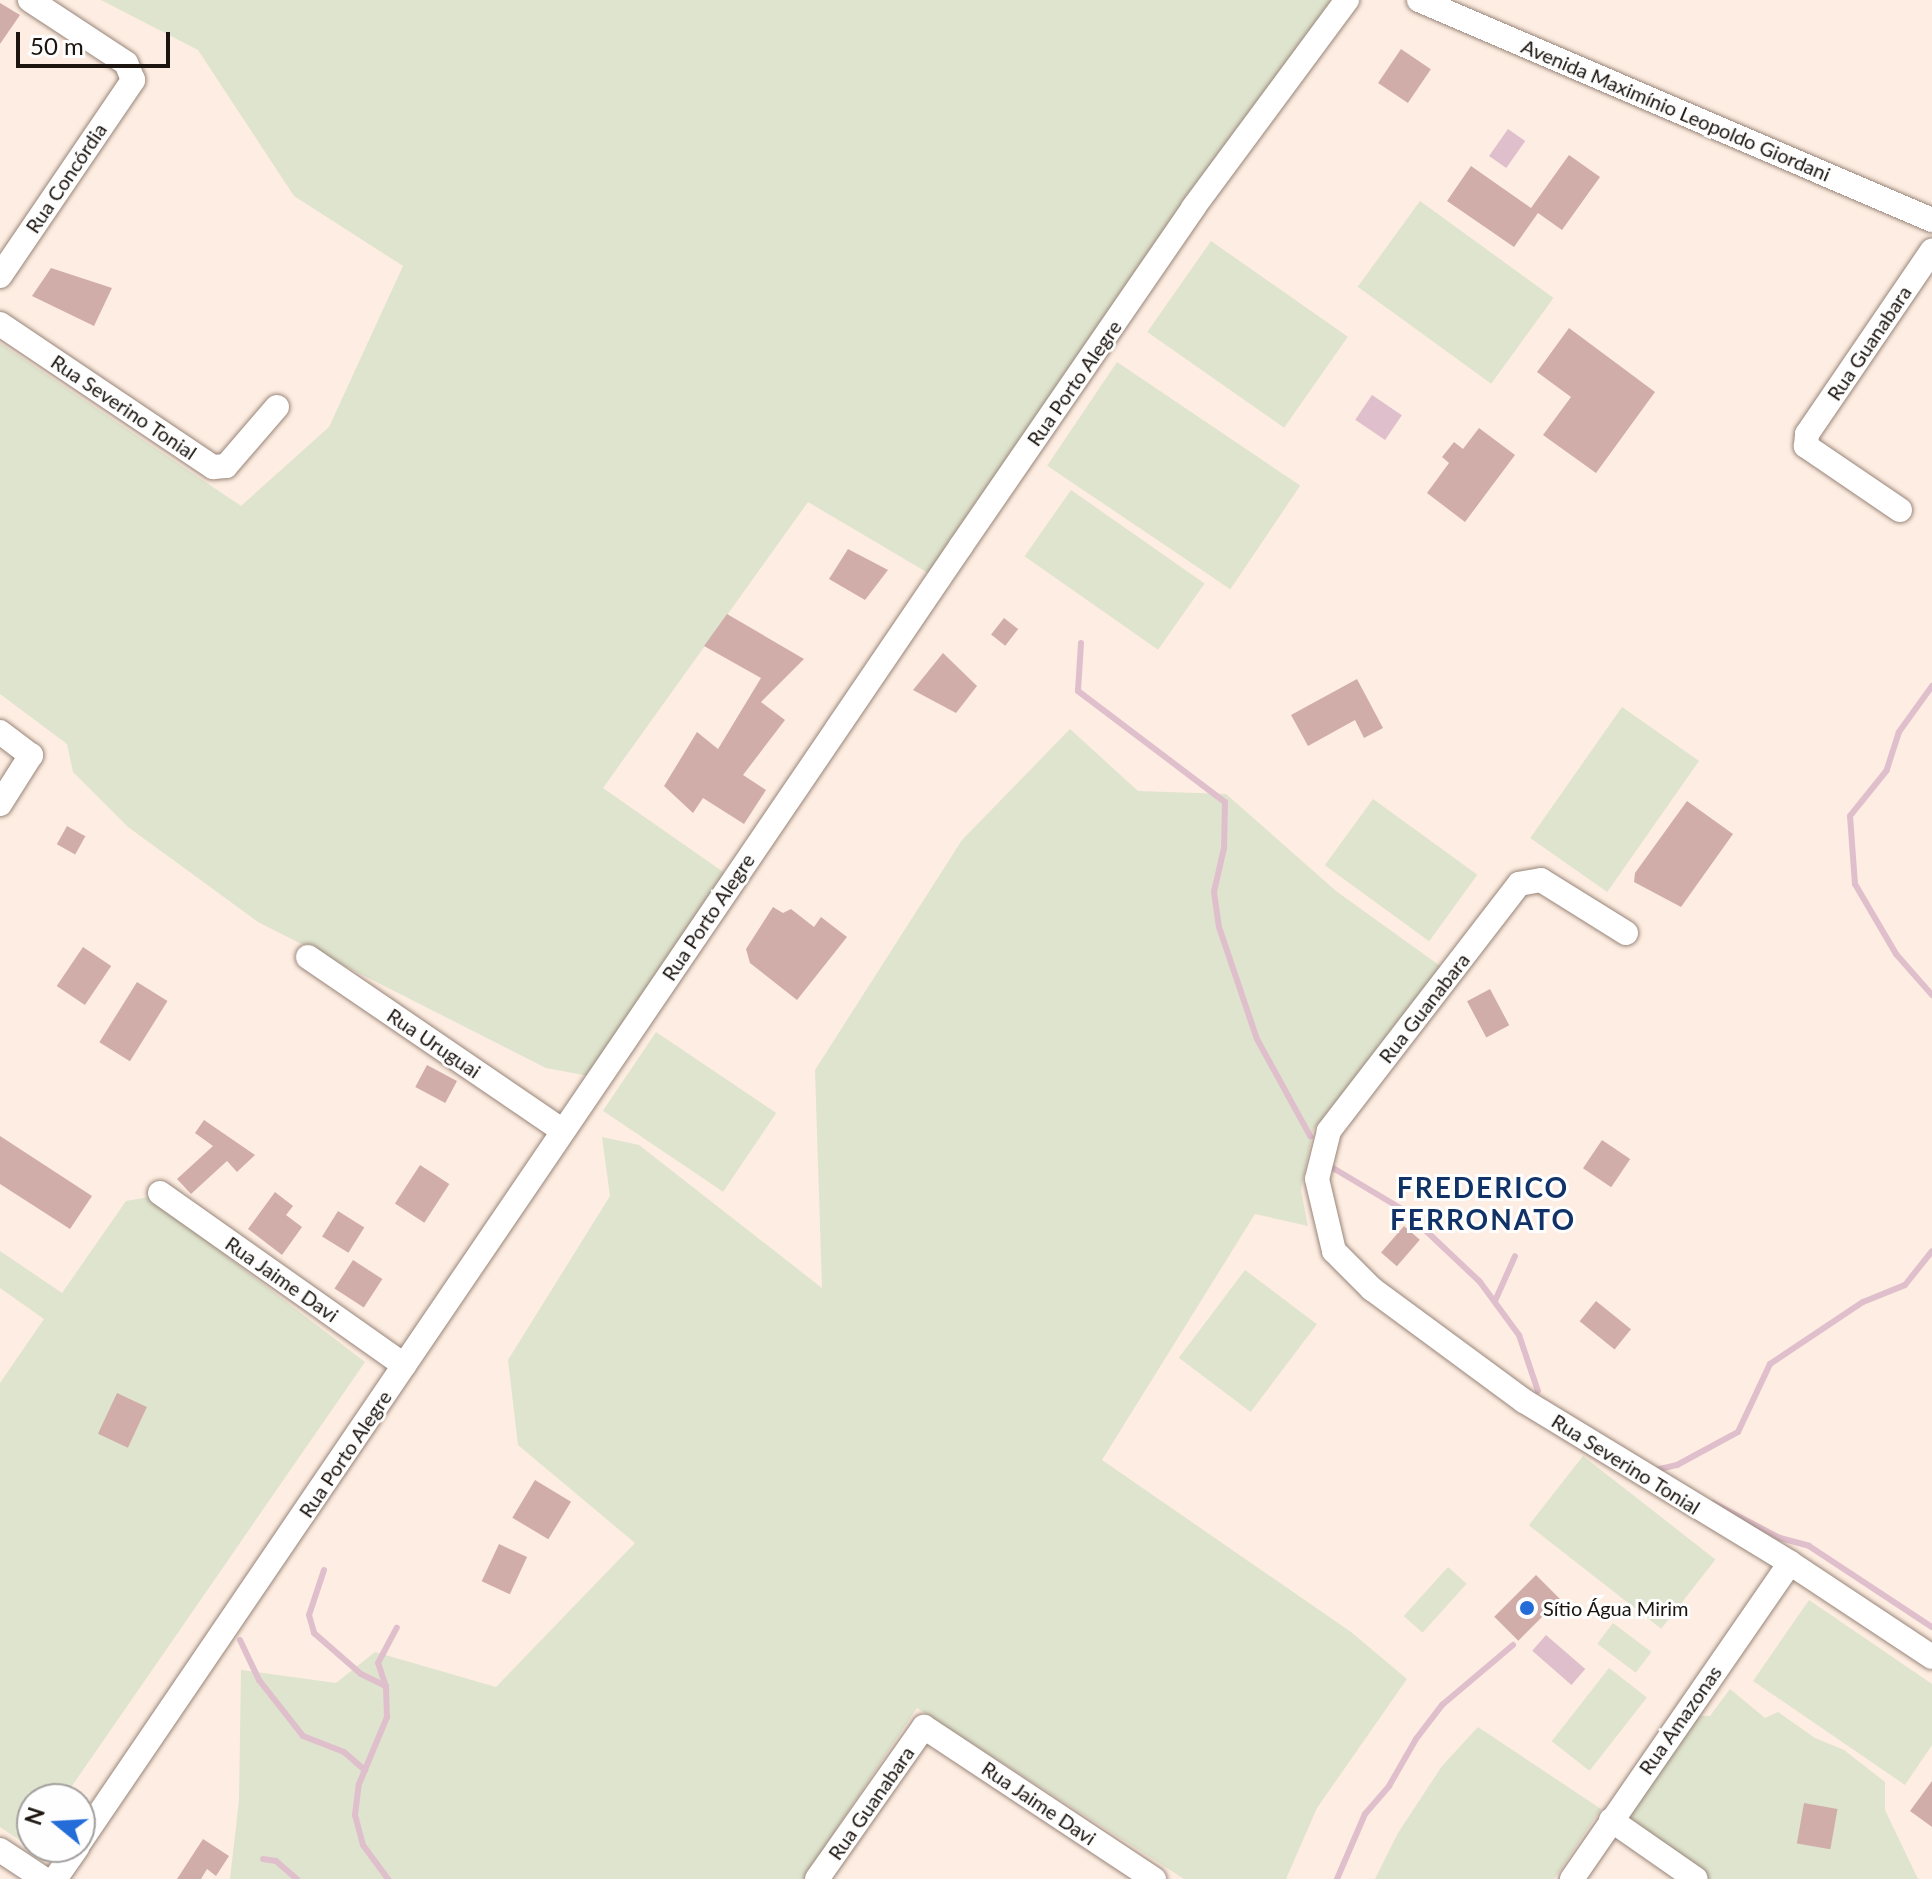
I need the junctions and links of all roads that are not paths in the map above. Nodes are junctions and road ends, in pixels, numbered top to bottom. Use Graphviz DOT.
graph roads {
  1 [pos="30,0"];
  2 [pos="1347,0"];
  3 [pos="1419,0"];
  4 [pos="1932,220"];
  5 [pos="1932,251"];
  6 [pos="0,276"];
  7 [pos="0,324"];
  8 [pos="277,407"];
  9 [pos="1900,510"];
  10 [pos="0,732"];
  11 [pos="0,804"];
  12 [pos="1626,933"];
  13 [pos="308,957"];
  14 [pos="560,1129"];
  15 [pos="160,1193"];
  16 [pos="1334,1251"];
  17 [pos="404,1365"];
  18 [pos="1790,1563"];
  19 [pos="1932,1657"];
  20 [pos="924,1727"];
  21 [pos="96,1818"];
  22 [pos="1611,1820"];
  23 [pos="0,1850"];
  24 [pos="44,1879"];
  25 [pos="817,1879"];
  26 [pos="1154,1879"];
  27 [pos="1572,1879"];
  28 [pos="1696,1879"];
  1 -- 6 [label="street, Rua Concórdia"];
  2 -- 14 [label="street, Rua Porto Alegre"];
  3 -- 4 [label="street, Avenida Maximínio Leopoldo Giordani"];
  5 -- 9 [label="street, Rua Guanabara"];
  7 -- 8 [label="street, Rua Severino Tonial"];
  10 -- 11 [label="street"];
  12 -- 16 [label="street, Rua Guanabara"];
  13 -- 14 [label="street, Rua Uruguai"];
  14 -- 17 [label="street, Rua Porto Alegre"];
  15 -- 17 [label="street, Rua Jaime Davi"];
  16 -- 18 [label="street, Rua Severino Tonial"];
  17 -- 21 [label="street, Rua Porto Alegre"];
  18 -- 19 [label="street, Rua Severino Tonial"];
  18 -- 22 [label="street, Rua Amazonas"];
  20 -- 25 [label="street, Rua Guanabara"];
  20 -- 26 [label="street, Rua Jaime Davi"];
  22 -- 27 [label="street, Rua Amazonas"];
  22 -- 28 [label="street"];
  23 -- 24 [label="street"];
}
